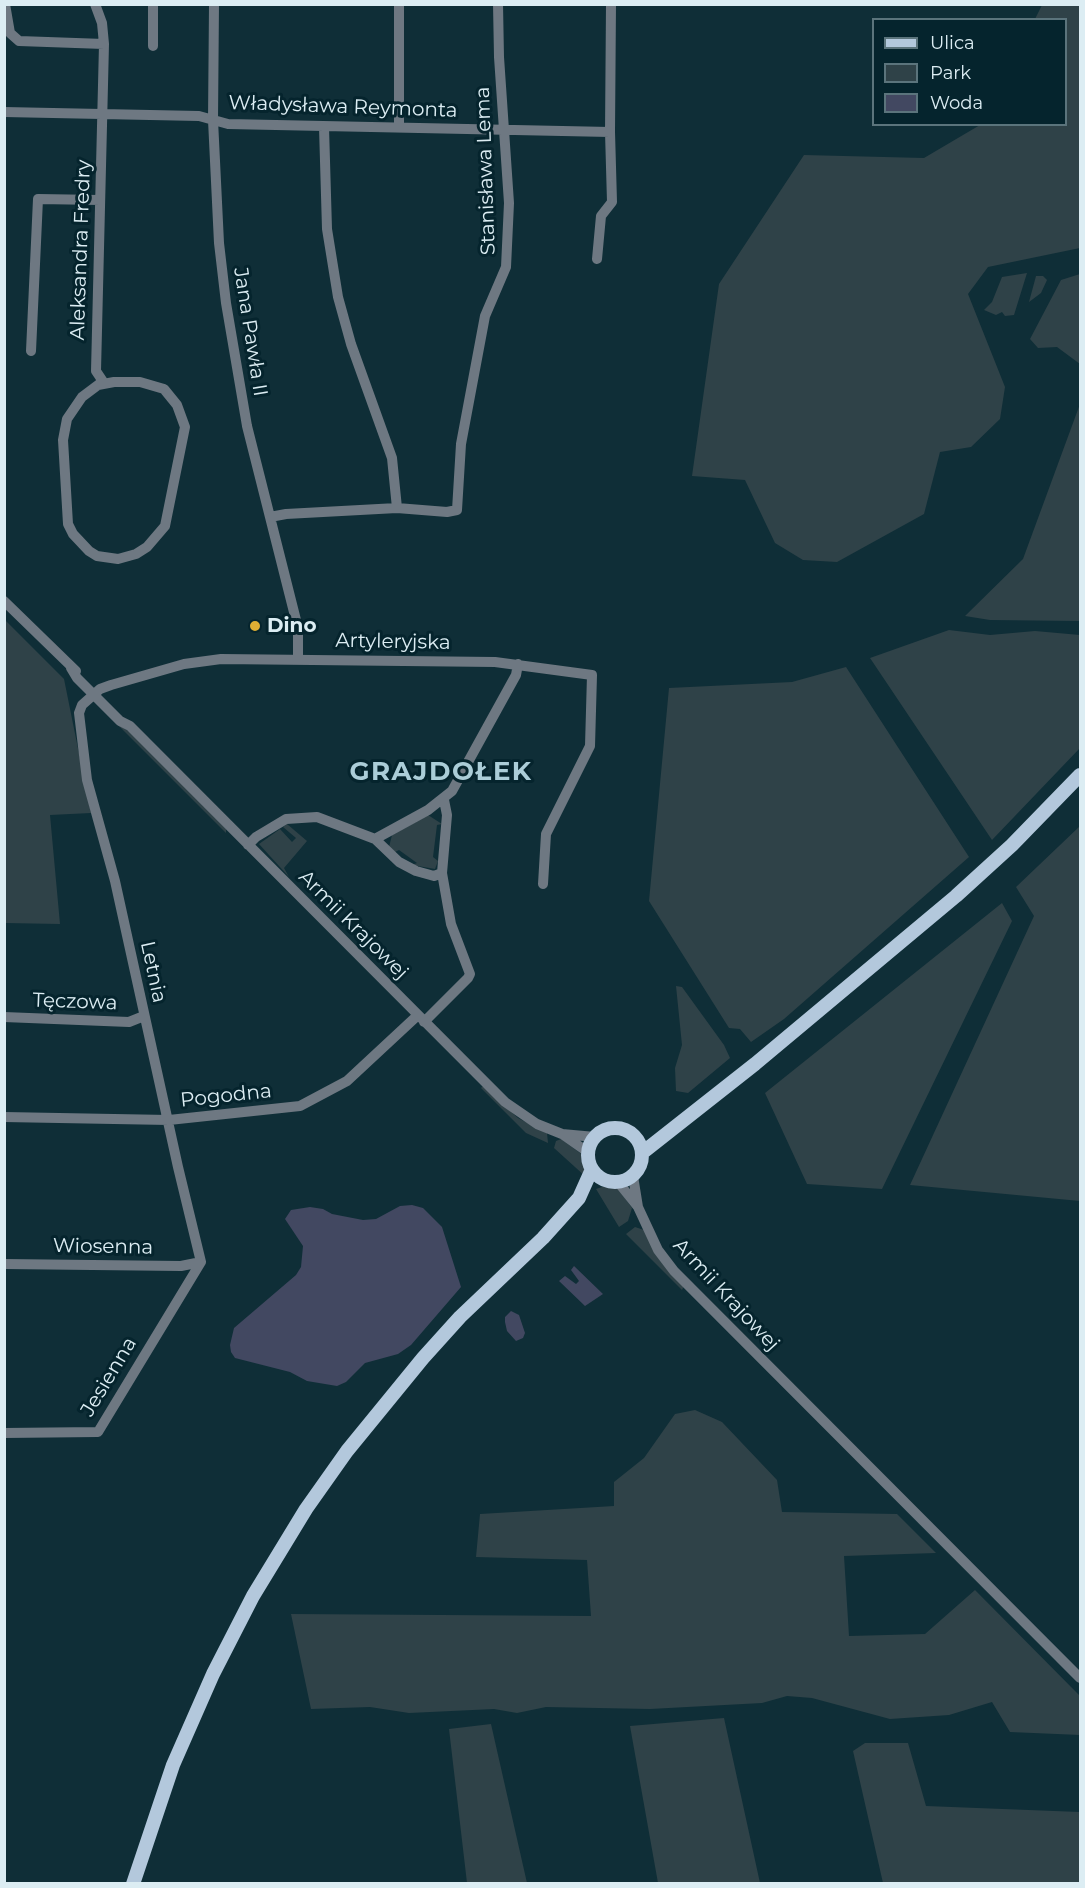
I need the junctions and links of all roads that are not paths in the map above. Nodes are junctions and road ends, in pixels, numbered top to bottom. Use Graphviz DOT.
graph roads {
  1 [pos="5,4"];
  2 [pos="94,4"];
  3 [pos="153,4"];
  4 [pos="214,4"];
  5 [pos="399,4"];
  6 [pos="498,4"];
  7 [pos="611,4"];
  8 [pos="104,44"];
  9 [pos="153,46"];
  10 [pos="4,112"];
  11 [pos="103,114"];
  12 [pos="213,120"];
  13 [pos="399,126"];
  14 [pos="324,127"];
  15 [pos="505,131"];
  16 [pos="610,132"];
  17 [pos="100,200"];
  18 [pos="597,259"];
  19 [pos="31,351"];
  20 [pos="104,383"];
  21 [pos="397,508"];
  22 [pos="270,517"];
  23 [pos="4,601"];
  24 [pos="298,658"];
  25 [pos="518,664"];
  26 [pos="96,692"];
  27 [pos="1080,775"];
  28 [pos="444,800"];
  29 [pos="375,839"];
  30 [pos="248,845"];
  31 [pos="442,873"];
  32 [pos="543,884"];
  33 [pos="144,1016"];
  34 [pos="4,1017"];
  35 [pos="421,1019"];
  36 [pos="4,1117"];
  37 [pos="169,1120"];
  38 [pos="671,1129"];
  39 [pos="562,1134"];
  40 [pos="596,1137"];
  41 [pos="635,1137"];
  42 [pos="589,1153"];
  43 [pos="642,1153"];
  44 [pos="592,1169"];
  45 [pos="633,1176"];
  46 [pos="611,1181"];
  47 [pos="579,1198"];
  48 [pos="638,1208"];
  49 [pos="201,1262"];
  50 [pos="4,1264"];
  51 [pos="4,1433"];
  52 [pos="1080,1678"];
  53 [pos="133,1884"];
  1 -- 8 [label="street"];
  2 -- 8 [label="street, Aleksandra Fredry"];
  3 -- 9 [label="street"];
  4 -- 12 [label="street, Jana Pawła II"];
  5 -- 13 [label="street"];
  6 -- 15 [label="street, Stanisława Lema"];
  7 -- 16 [label="street"];
  8 -- 11 [label="street, Aleksandra Fredry"];
  10 -- 11 [label="street, Władysława Reymonta"];
  11 -- 12 [label="street, Władysława Reymonta"];
  11 -- 17 [label="street, Aleksandra Fredry"];
  12 -- 14 [label="street, Władysława Reymonta"];
  12 -- 22 [label="street, Jana Pawła II"];
  13 -- 14 [label="street, Władysława Reymonta"];
  13 -- 15 [label="street, Władysława Reymonta"];
  14 -- 21 [label="street"];
  15 -- 16 [label="street, Władysława Reymonta"];
  15 -- 21 [label="street, Stanisława Lema"];
  16 -- 18 [label="street"];
  17 -- 19 [label="street"];
  17 -- 20 [label="street, Aleksandra Fredry"];
  20 -- 20 [label="street"];
  21 -- 22 [label="street"];
  22 -- 24 [label="street, Jana Pawła II"];
  23 -- 26 [label="street, Armii Krajowej"];
  24 -- 25 [label="street, Artyleryjska"];
  24 -- 26 [label="street, Artyleryjska"];
  25 -- 28 [label="street"];
  25 -- 32 [label="street, Artyleryjska"];
  26 -- 30 [label="street, Armii Krajowej"];
  26 -- 33 [label="street, Letnia"];
  27 -- 38 [label="main road"];
  28 -- 29 [label="street"];
  28 -- 31 [label="street"];
  29 -- 30 [label="street"];
  29 -- 31 [label="street"];
  30 -- 35 [label="street, Armii Krajowej"];
  31 -- 35 [label="street"];
  33 -- 34 [label="street, Tęczowa"];
  33 -- 37 [label="street, Letnia"];
  35 -- 37 [label="street, Pogodna"];
  35 -- 39 [label="street, Armii Krajowej"];
  36 -- 37 [label="street, Pogodna"];
  37 -- 49 [label="street, Letnia"];
  38 -- 41 [label="main road"];
  38 -- 43 [label="main road"];
  39 -- 40 [label="street, Armii Krajowej"];
  39 -- 42 [label="street, Armii Krajowej"];
  40 -- 41 [label="main road"];
  40 -- 42 [label="main road"];
  41 -- 43 [label="main road"];
  42 -- 44 [label="main road"];
  43 -- 45 [label="main road"];
  44 -- 46 [label="main road"];
  44 -- 47 [label="main road"];
  45 -- 46 [label="main road"];
  45 -- 48 [label="street, Armii Krajowej"];
  46 -- 47 [label="main road"];
  46 -- 48 [label="street, Armii Krajowej"];
  47 -- 53 [label="main road"];
  48 -- 52 [label="street, Armii Krajowej"];
  49 -- 50 [label="street, Wiosenna"];
  49 -- 51 [label="street, Jesienna"];
}
